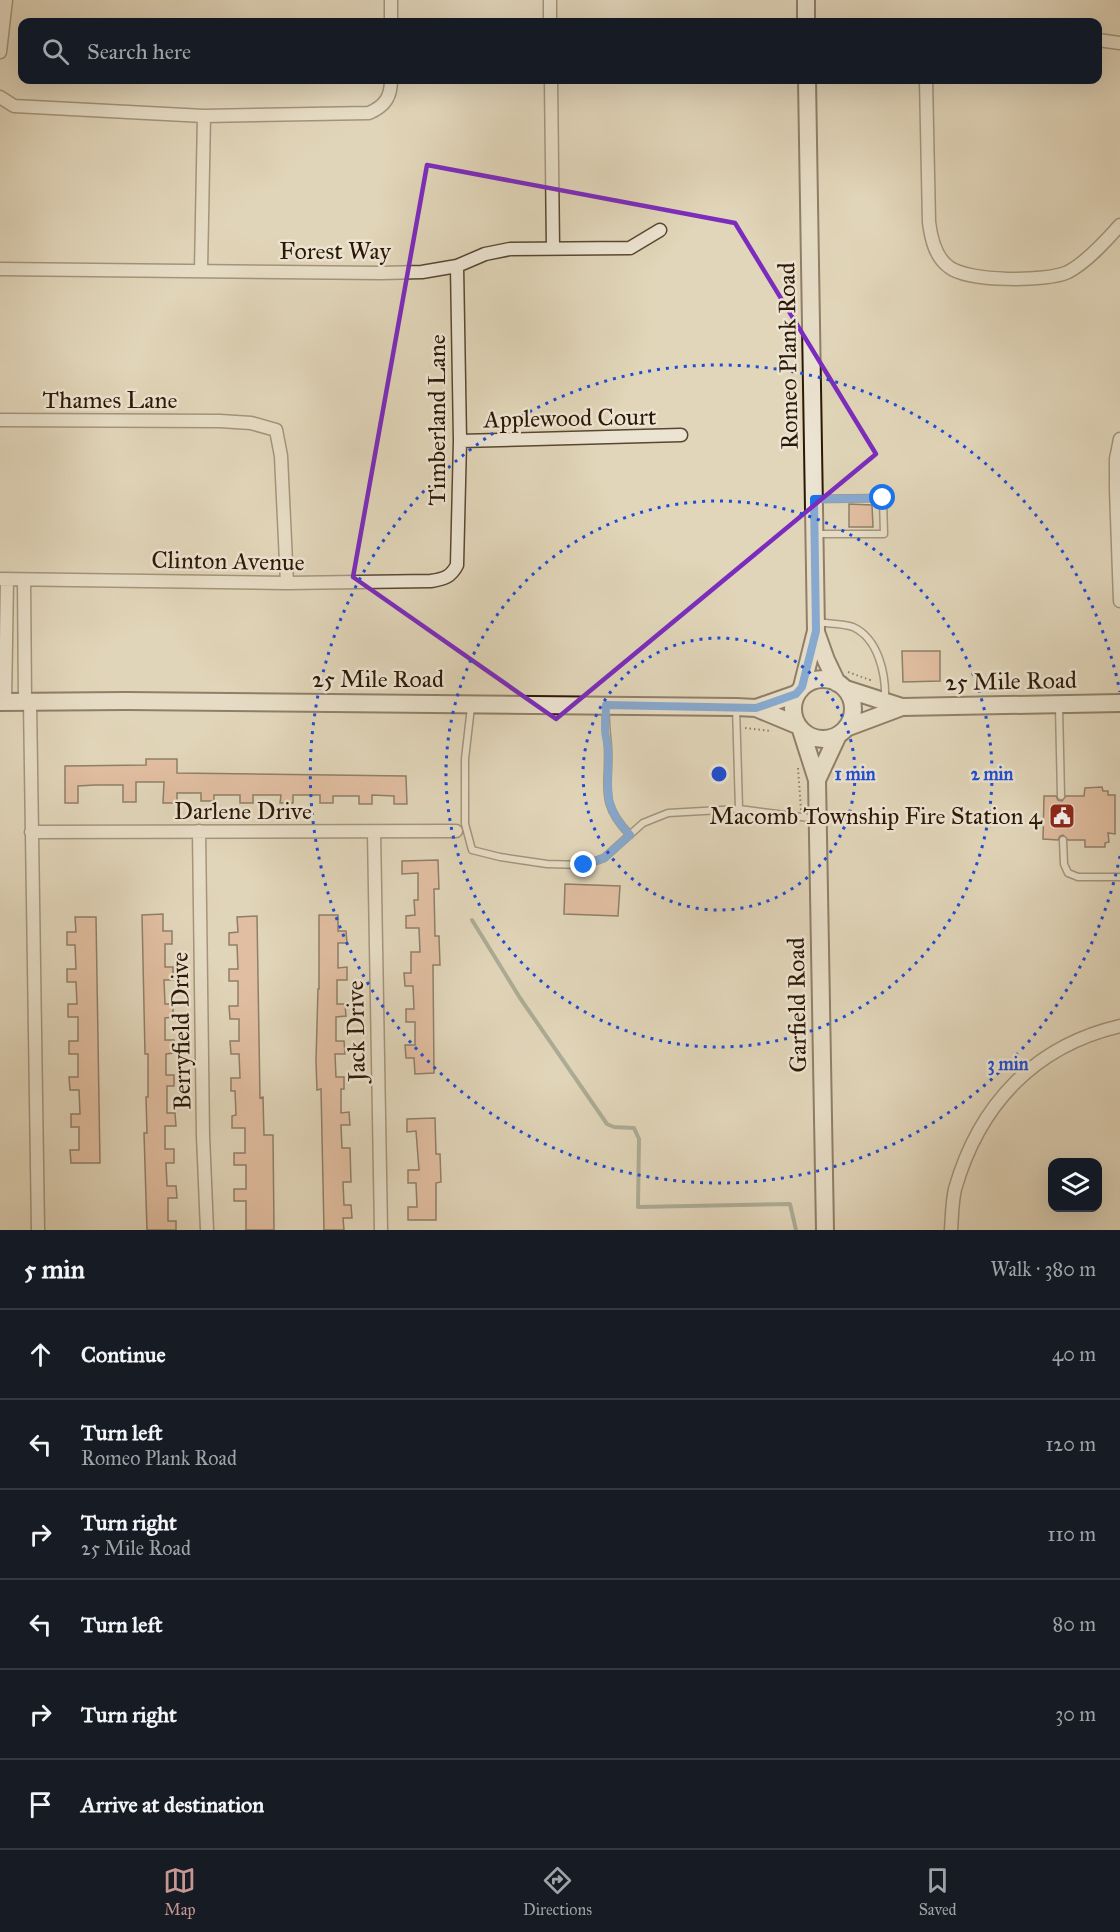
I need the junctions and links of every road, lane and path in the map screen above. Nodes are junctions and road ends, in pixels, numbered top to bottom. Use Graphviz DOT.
graph roads {
  1 [pos="6,0"];
  2 [pos="391,0"];
  3 [pos="550,0"];
  4 [pos="806,0"];
  5 [pos="391,18"];
  6 [pos="550,18"];
  7 [pos="806,18"];
  8 [pos="1102,41"];
  9 [pos="1120,43"];
  10 [pos="0,52"];
  11 [pos="391,84"];
  12 [pos="551,84"];
  13 [pos="807,84"];
  14 [pos="926,84"];
  15 [pos="0,98"];
  16 [pos="204,116"];
  17 [pos="1120,225"];
  18 [pos="660,231"];
  19 [pos="553,248"];
  20 [pos="458,266"];
  21 [pos="0,269"];
  22 [pos="201,270"];
  23 [pos="0,420"];
  24 [pos="681,435"];
  25 [pos="1120,439"];
  26 [pos="460,441"];
  27 [pos="814,499"];
  28 [pos="814,534"];
  29 [pos="1119,554"];
  30 [pos="453,573"];
  31 [pos="3,579"];
  32 [pos="24,580"];
  33 [pos="287,583"];
  34 [pos="1120,601"];
  35 [pos="815,627"];
  36 [pos="843,681"];
  37 [pos="869,684"];
  38 [pos="799,691"];
  39 [pos="885,700"];
  40 [pos="2,702"];
  41 [pos="27,702"];
  42 [pos="471,704"];
  43 [pos="1059,704"];
  44 [pos="1120,704"];
  45 [pos="606,705"];
  46 [pos="736,707"];
  47 [pos="902,707"];
  48 [pos="756,708"];
  49 [pos="773,725"];
  50 [pos="736,727"];
  51 [pos="799,727"];
  52 [pos="842,731"];
  53 [pos="797,762"];
  54 [pos="817,780"];
  55 [pos="1061,796"];
  56 [pos="739,809"];
  57 [pos="810,818"];
  58 [pos="199,831"];
  59 [pos="456,831"];
  60 [pos="31,832"];
  61 [pos="374,832"];
  62 [pos="630,835"];
  63 [pos="1063,840"];
  64 [pos="1120,877"];
  65 [pos="1120,1026"];
  66 [pos="38,1230"];
  67 [pos="207,1230"];
  68 [pos="381,1230"];
  69 [pos="825,1230"];
  70 [pos="951,1230"];
  1 -- 10 [label="street"];
  2 -- 5 [label="street"];
  3 -- 6 [label="street"];
  4 -- 7 [label="street"];
  8 -- 9 [label="street"];
  11 -- 16 [label="street"];
  12 -- 19 [label="street"];
  13 -- 27 [label="street, Romeo Plank Road"];
  14 -- 17 [label="street"];
  15 -- 16 [label="street"];
  16 -- 22 [label="street"];
  18 -- 19 [label="street, Forest Way"];
  19 -- 20 [label="street, Forest Way"];
  20 -- 22 [label="street, Forest Way"];
  20 -- 26 [label="street, Timberland Lane"];
  21 -- 22 [label="street, Forest Way"];
  23 -- 33 [label="street, Thames Lane"];
  24 -- 26 [label="street, Applewood Court"];
  25 -- 29 [label="street"];
  26 -- 30 [label="street, Timberland Lane"];
  27 -- 28 [label="street, Romeo Plank Road"];
  27 -- 28 [label="lane"];
  28 -- 35 [label="street, Romeo Plank Road"];
  29 -- 34 [label="street"];
  30 -- 33 [label="street, Clinton Avenue"];
  31 -- 32 [label="street, Clinton Avenue"];
  31 -- 40 [label="street"];
  32 -- 33 [label="street, Clinton Avenue"];
  32 -- 41 [label="street"];
  35 -- 36 [label="street, Romeo Plank Road"];
  35 -- 38 [label="street, Romeo Plank Road"];
  35 -- 39 [label="lane"];
  36 -- 37 [label="path"];
  36 -- 38 [label="street"];
  36 -- 39 [label="street, 25 Mile Road"];
  36 -- 52 [label="street"];
  38 -- 48 [label="street, 25 Mile Road"];
  38 -- 51 [label="street"];
  39 -- 47 [label="street, 25 Mile Road"];
  40 -- 41 [label="street, 25 Mile Road"];
  41 -- 42 [label="street, 25 Mile Road"];
  41 -- 60 [label="street"];
  42 -- 45 [label="street, 25 Mile Road"];
  42 -- 62 [label="lane"];
  43 -- 44 [label="street, 25 Mile Road"];
  43 -- 47 [label="street, 25 Mile Road"];
  43 -- 55 [label="lane"];
  45 -- 46 [label="street, 25 Mile Road"];
  45 -- 62 [label="lane"];
  46 -- 48 [label="street, 25 Mile Road"];
  46 -- 50 [label="lane"];
  47 -- 52 [label="street, 25 Mile Road"];
  48 -- 51 [label="street, 25 Mile Road"];
  49 -- 50 [label="path"];
  50 -- 56 [label="lane"];
  51 -- 52 [label="street"];
  51 -- 54 [label="street, Garfield Road"];
  52 -- 54 [label="street, Garfield Road"];
  53 -- 57 [label="path"];
  54 -- 57 [label="street, Garfield Road"];
  56 -- 57 [label="lane"];
  56 -- 62 [label="lane"];
  57 -- 69 [label="street, Garfield Road"];
  58 -- 60 [label="street, Darlene Drive"];
  58 -- 61 [label="street, Darlene Drive"];
  58 -- 67 [label="street, Berryfield Drive"];
  59 -- 61 [label="street, Darlene Drive"];
  60 -- 66 [label="street"];
  61 -- 68 [label="street, Jack Drive"];
  63 -- 64 [label="lane"];
  65 -- 70 [label="street"];
}
